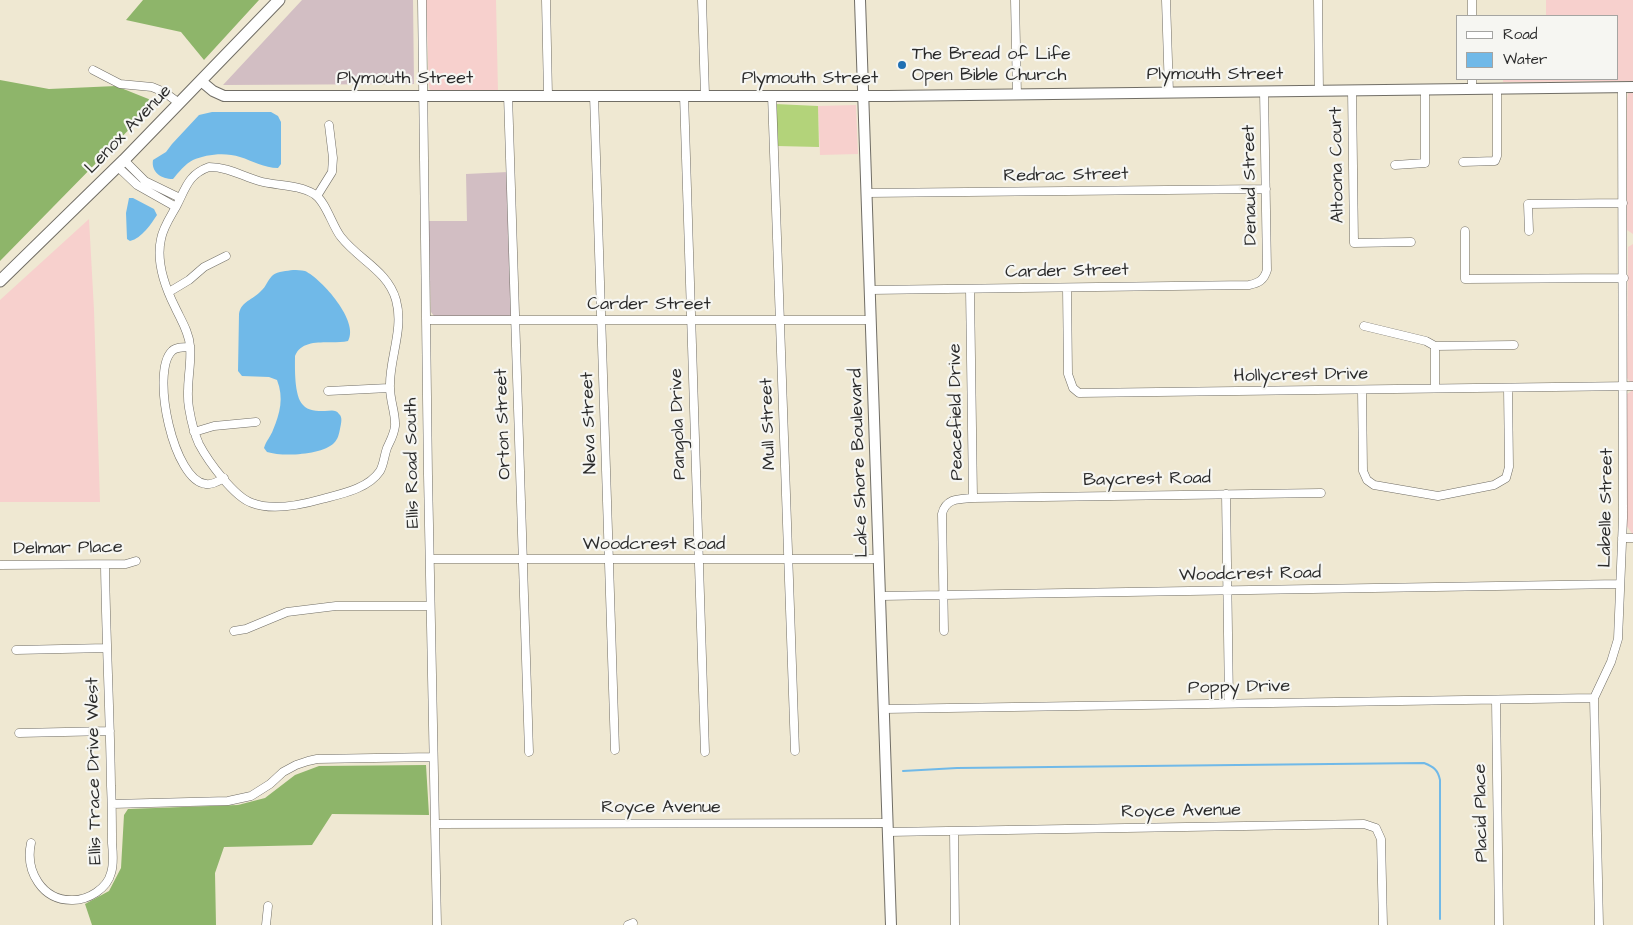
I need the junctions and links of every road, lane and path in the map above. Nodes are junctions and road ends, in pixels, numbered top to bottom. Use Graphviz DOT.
graph roads {
  1 [pos="279,0"];
  2 [pos="422,0"];
  3 [pos="546,0"];
  4 [pos="702,0"];
  5 [pos="860,0"];
  6 [pos="1015,0"];
  7 [pos="1166,0"];
  8 [pos="1318,0"];
  9 [pos="1472,0"];
  10 [pos="1472,15"];
  11 [pos="93,70"];
  12 [pos="201,80"];
  13 [pos="1472,84"];
  14 [pos="1628,87"];
  15 [pos="1497,88"];
  16 [pos="1424,89"];
  17 [pos="1352,90"];
  18 [pos="1264,91"];
  19 [pos="1319,91"];
  20 [pos="1169,92"];
  21 [pos="1017,94"];
  22 [pos="423,95"];
  23 [pos="508,95"];
  24 [pos="548,95"];
  25 [pos="594,95"];
  26 [pos="684,95"];
  27 [pos="705,95"];
  28 [pos="772,96"];
  29 [pos="864,96"];
  30 [pos="179,103"];
  31 [pos="329,125"];
  32 [pos="1462,162"];
  33 [pos="121,163"];
  34 [pos="1394,165"];
  35 [pos="1266,188"];
  36 [pos="867,193"];
  37 [pos="317,196"];
  38 [pos="180,198"];
  39 [pos="1623,203"];
  40 [pos="176,207"];
  41 [pos="1465,231"];
  42 [pos="1529,231"];
  43 [pos="1624,237"];
  44 [pos="1633,237"];
  45 [pos="1411,242"];
  46 [pos="226,256"];
  47 [pos="1263,278"];
  48 [pos="1624,278"];
  49 [pos="0,281"];
  50 [pos="970,288"];
  51 [pos="1067,288"];
  52 [pos="870,290"];
  53 [pos="168,292"];
  54 [pos="780,319"];
  55 [pos="426,320"];
  56 [pos="516,320"];
  57 [pos="602,320"];
  58 [pos="690,320"];
  59 [pos="871,320"];
  60 [pos="1364,326"];
  61 [pos="1514,345"];
  62 [pos="1435,346"];
  63 [pos="190,347"];
  64 [pos="1633,386"];
  65 [pos="1623,387"];
  66 [pos="390,388"];
  67 [pos="1435,388"];
  68 [pos="1508,388"];
  69 [pos="1362,390"];
  70 [pos="328,391"];
  71 [pos="256,422"];
  72 [pos="194,432"];
  73 [pos="224,478"];
  74 [pos="1321,493"];
  75 [pos="1226,494"];
  76 [pos="973,498"];
  77 [pos="1622,538"];
  78 [pos="1633,538"];
  79 [pos="430,559"];
  80 [pos="610,559"];
  81 [pos="789,559"];
  82 [pos="879,559"];
  83 [pos="524,560"];
  84 [pos="699,560"];
  85 [pos="136,561"];
  86 [pos="0,565"];
  87 [pos="105,565"];
  88 [pos="1620,584"];
  89 [pos="1228,590"];
  90 [pos="943,595"];
  91 [pos="881,596"];
  92 [pos="430,606"];
  93 [pos="944,630"];
  94 [pos="234,631"];
  95 [pos="107,648"];
  96 [pos="16,650"];
  97 [pos="1594,698"];
  98 [pos="1496,700"];
  99 [pos="1229,704"];
  100 [pos="884,709"];
  101 [pos="110,731"];
  102 [pos="19,733"];
  103 [pos="615,750"];
  104 [pos="795,751"];
  105 [pos="529,752"];
  106 [pos="705,752"];
  107 [pos="433,757"];
  108 [pos="112,804"];
  109 [pos="435,824"];
  110 [pos="888,828"];
  111 [pos="954,831"];
  112 [pos="31,843"];
  113 [pos="268,906"];
  114 [pos="266,925"];
  115 [pos="437,925"];
  116 [pos="891,925"];
  117 [pos="955,925"];
  118 [pos="1384,925"];
  119 [pos="1499,925"];
  120 [pos="1599,925"];
  1 -- 12 [label="main road, Lenox Avenue"];
  2 -- 22 [label="street, Ellis Road South"];
  3 -- 24 [label="street"];
  4 -- 27 [label="street"];
  5 -- 29 [label="street, Lake Shore Boulevard"];
  6 -- 21 [label="street"];
  7 -- 20 [label="street"];
  8 -- 19 [label="street"];
  9 -- 10 [label="street"];
  11 -- 30 [label="street"];
  12 -- 22 [label="street, Plymouth Street"];
  12 -- 30 [label="main road, Lenox Avenue"];
  13 -- 15 [label="street, Plymouth Street"];
  13 -- 16 [label="street, Plymouth Street"];
  14 -- 15 [label="street, Plymouth Street"];
  14 -- 39 [label="street, Labelle Street"];
  15 -- 32 [label="street"];
  16 -- 17 [label="street, Plymouth Street"];
  16 -- 34 [label="street"];
  17 -- 19 [label="street, Plymouth Street"];
  17 -- 45 [label="street, Altoona Court"];
  18 -- 19 [label="street, Plymouth Street"];
  18 -- 20 [label="street, Plymouth Street"];
  18 -- 35 [label="street, Denaud Street"];
  20 -- 21 [label="street, Plymouth Street"];
  21 -- 29 [label="street, Plymouth Street"];
  22 -- 23 [label="street, Plymouth Street"];
  22 -- 55 [label="street, Ellis Road South"];
  23 -- 24 [label="street, Plymouth Street"];
  23 -- 56 [label="street, Orton Street"];
  24 -- 25 [label="street, Plymouth Street"];
  25 -- 26 [label="street, Plymouth Street"];
  25 -- 57 [label="street, Neva Street"];
  26 -- 27 [label="street, Plymouth Street"];
  26 -- 58 [label="street, Pangola Drive"];
  27 -- 28 [label="street, Plymouth Street"];
  28 -- 29 [label="street, Plymouth Street"];
  28 -- 54 [label="street, Mull Street"];
  29 -- 36 [label="street, Lake Shore Boulevard"];
  30 -- 33 [label="main road, Lenox Avenue"];
  31 -- 37 [label="street"];
  33 -- 38 [label="street"];
  33 -- 40 [label="street"];
  33 -- 49 [label="main road, Lenox Avenue"];
  35 -- 36 [label="street, Redrac Street"];
  35 -- 47 [label="street, Denaud Street"];
  36 -- 52 [label="street, Lake Shore Boulevard"];
  37 -- 38 [label="street"];
  37 -- 66 [label="street"];
  38 -- 40 [label="street"];
  39 -- 42 [label="street"];
  39 -- 43 [label="street, Labelle Street"];
  40 -- 53 [label="street"];
  41 -- 48 [label="street"];
  43 -- 44 [label="street"];
  43 -- 48 [label="street, Labelle Street"];
  46 -- 53 [label="street"];
  47 -- 51 [label="street, Carder Street"];
  48 -- 65 [label="street, Labelle Street"];
  50 -- 51 [label="street, Carder Street"];
  50 -- 52 [label="street, Carder Street"];
  50 -- 76 [label="street, Peacefield Drive"];
  51 -- 69 [label="street, Hollycrest Drive"];
  52 -- 59 [label="street, Lake Shore Boulevard"];
  53 -- 63 [label="street"];
  54 -- 58 [label="street, Carder Street"];
  54 -- 59 [label="street, Carder Street"];
  54 -- 81 [label="street, Mull Street"];
  55 -- 56 [label="street, Carder Street"];
  55 -- 79 [label="street, Ellis Road South"];
  56 -- 57 [label="street, Carder Street"];
  56 -- 83 [label="street, Orton Street"];
  57 -- 58 [label="street, Carder Street"];
  57 -- 80 [label="street, Neva Street"];
  58 -- 84 [label="street, Pangola Drive"];
  59 -- 82 [label="street, Lake Shore Boulevard"];
  60 -- 62 [label="street"];
  61 -- 62 [label="street"];
  62 -- 67 [label="street"];
  63 -- 72 [label="street"];
  63 -- 73 [label="street"];
  64 -- 65 [label="street, Hollycrest Drive"];
  65 -- 68 [label="street, Hollycrest Drive"];
  65 -- 77 [label="street, Labelle Street"];
  66 -- 70 [label="street"];
  66 -- 73 [label="street"];
  67 -- 68 [label="street, Hollycrest Drive"];
  67 -- 69 [label="street, Hollycrest Drive"];
  68 -- 69 [label="street"];
  71 -- 72 [label="street"];
  72 -- 73 [label="street"];
  74 -- 75 [label="street, Baycrest Road"];
  75 -- 76 [label="street, Baycrest Road"];
  75 -- 89 [label="street"];
  76 -- 90 [label="street, Peacefield Drive"];
  77 -- 78 [label="street"];
  77 -- 88 [label="street, Labelle Street"];
  79 -- 83 [label="street, Woodcrest Road"];
  79 -- 92 [label="street, Ellis Road South"];
  80 -- 83 [label="street, Woodcrest Road"];
  80 -- 84 [label="street, Woodcrest Road"];
  80 -- 103 [label="street, Neva Street"];
  81 -- 82 [label="street, Woodcrest Road"];
  81 -- 84 [label="street, Woodcrest Road"];
  81 -- 104 [label="street, Mull Street"];
  82 -- 91 [label="street, Lake Shore Boulevard"];
  83 -- 105 [label="street, Orton Street"];
  84 -- 106 [label="street, Pangola Drive"];
  85 -- 87 [label="street, Delmar Place"];
  86 -- 87 [label="street, Delmar Place"];
  87 -- 95 [label="street, Ellis Trace Drive West"];
  88 -- 89 [label="street, Woodcrest Road"];
  88 -- 97 [label="street, Labelle Street"];
  89 -- 90 [label="street, Woodcrest Road"];
  89 -- 99 [label="street"];
  90 -- 91 [label="street, Woodcrest Road"];
  90 -- 93 [label="street, Peacefield Drive"];
  91 -- 100 [label="street, Lake Shore Boulevard"];
  92 -- 94 [label="street"];
  92 -- 107 [label="street, Ellis Road South"];
  95 -- 96 [label="street"];
  95 -- 101 [label="street, Ellis Trace Drive West"];
  97 -- 98 [label="street, Poppy Drive"];
  97 -- 120 [label="street, Labelle Street"];
  98 -- 99 [label="street, Poppy Drive"];
  98 -- 119 [label="street, Placid Place"];
  99 -- 100 [label="street, Poppy Drive"];
  100 -- 110 [label="street, Lake Shore Boulevard"];
  101 -- 102 [label="street"];
  101 -- 108 [label="street, Ellis Trace Drive West"];
  107 -- 108 [label="street"];
  107 -- 109 [label="street, Ellis Road South"];
  108 -- 112 [label="street, Ellis Trace Drive West"];
  109 -- 110 [label="street, Royce Avenue"];
  109 -- 115 [label="street, Ellis Road South"];
  110 -- 111 [label="street, Royce Avenue"];
  110 -- 116 [label="street, Lake Shore Boulevard"];
  111 -- 117 [label="street"];
  111 -- 118 [label="street, Royce Avenue"];
  113 -- 114 [label="street"];
}
